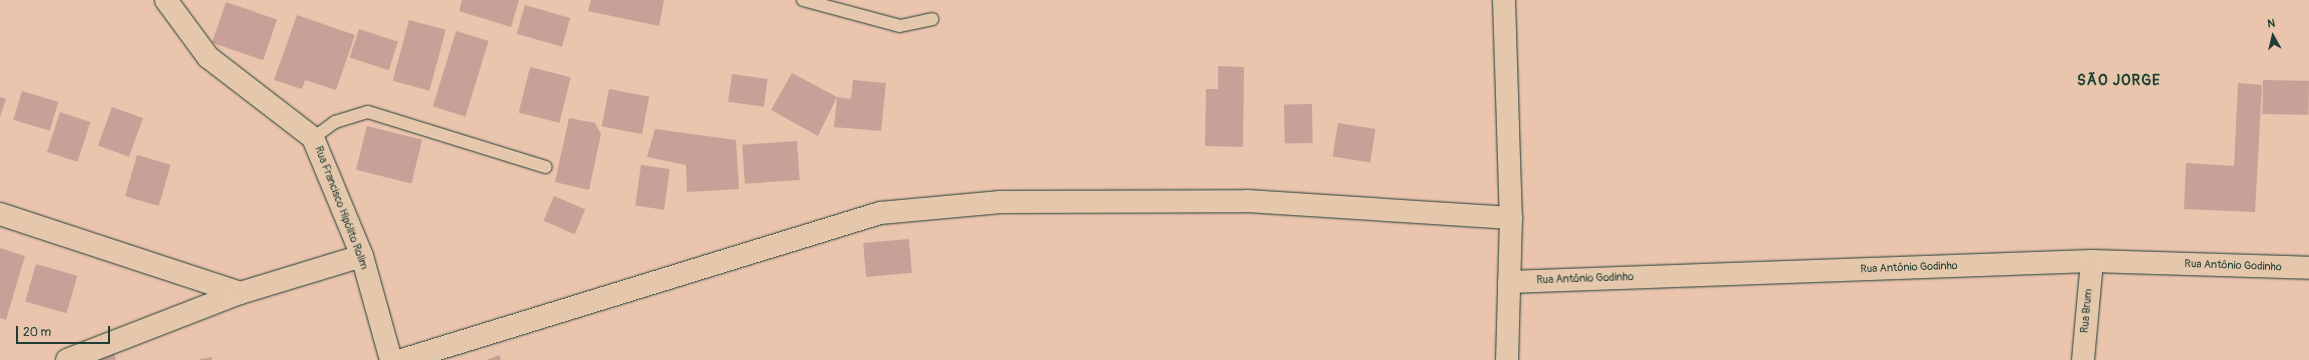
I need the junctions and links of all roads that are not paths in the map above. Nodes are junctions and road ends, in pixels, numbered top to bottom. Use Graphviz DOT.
graph roads {
  1 [pos="166,0"];
  2 [pos="803,0"];
  3 [pos="1504,0"];
  4 [pos="932,19"];
  5 [pos="313,138"];
  6 [pos="546,167"];
  7 [pos="0,214"];
  8 [pos="1511,218"];
  9 [pos="362,256"];
  10 [pos="2092,261"];
  11 [pos="2309,268"];
  12 [pos="1509,282"];
  13 [pos="240,293"];
  14 [pos="67,360"];
  15 [pos="391,360"];
  16 [pos="402,360"];
  17 [pos="1507,360"];
  18 [pos="2083,360"];
  1 -- 5 [label="street, Rua Francisco Hipólito Rolim"];
  2 -- 4 [label="lane"];
  3 -- 8 [label="street"];
  5 -- 6 [label="lane"];
  5 -- 9 [label="street, Rua Francisco Hipólito Rolim"];
  7 -- 13 [label="street"];
  8 -- 12 [label="street"];
  8 -- 16 [label="street"];
  9 -- 13 [label="street"];
  9 -- 15 [label="street, Rua Francisco Hipólito Rolim"];
  10 -- 11 [label="street, Rua Antônio Godinho"];
  10 -- 12 [label="street, Rua Antônio Godinho"];
  10 -- 18 [label="street, Rua Brum"];
  12 -- 17 [label="street"];
  13 -- 14 [label="street"];
}
